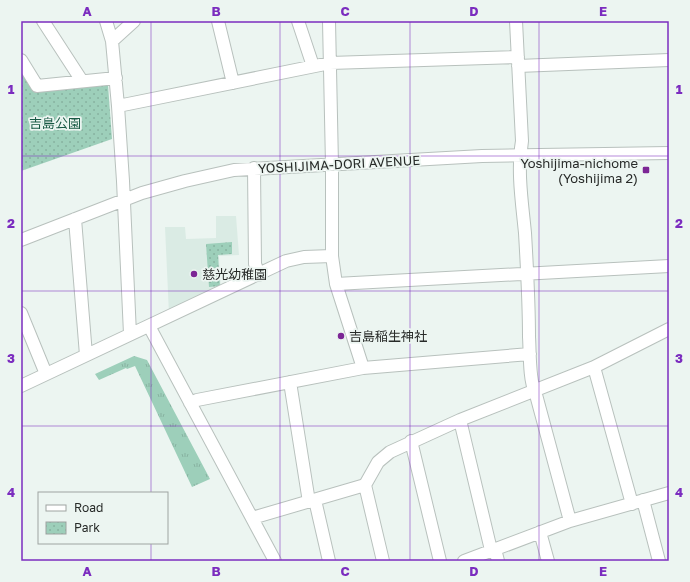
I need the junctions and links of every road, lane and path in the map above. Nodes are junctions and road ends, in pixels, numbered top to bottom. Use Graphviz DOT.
graph roads {
  1 [pos="43,21"];
  2 [pos="106,21"];
  3 [pos="134,21"];
  4 [pos="218,21"];
  5 [pos="298,21"];
  6 [pos="329,21"];
  7 [pos="516,21"];
  8 [pos="112,41"];
  9 [pos="21,60"];
  10 [pos="669,60"];
  11 [pos="518,62"];
  12 [pos="330,63"];
  13 [pos="313,66"];
  14 [pos="116,78"];
  15 [pos="82,82"];
  16 [pos="233,83"];
  17 [pos="118,106"];
  18 [pos="669,153"];
  19 [pos="520,156"];
  20 [pos="332,165"];
  21 [pos="254,168"];
  22 [pos="124,200"];
  23 [pos="75,219"];
  24 [pos="21,240"];
  25 [pos="332,256"];
  26 [pos="669,266"];
  27 [pos="528,274"];
  28 [pos="258,275"];
  29 [pos="336,284"];
  30 [pos="21,313"];
  31 [pos="149,326"];
  32 [pos="669,329"];
  33 [pos="130,334"];
  34 [pos="530,354"];
  35 [pos="86,355"];
  36 [pos="594,367"];
  37 [pos="363,368"];
  38 [pos="46,374"];
  39 [pos="290,382"];
  40 [pos="21,386"];
  41 [pos="535,391"];
  42 [pos="190,404"];
  43 [pos="460,420"];
  44 [pos="411,441"];
  45 [pos="365,485"];
  46 [pos="669,493"];
  47 [pos="312,501"];
  48 [pos="637,502"];
  49 [pos="252,518"];
  50 [pos="570,521"];
  51 [pos="540,532"];
  52 [pos="493,549"];
  53 [pos="275,561"];
  54 [pos="329,561"];
  55 [pos="383,561"];
  56 [pos="440,561"];
  57 [pos="464,561"];
  58 [pos="498,561"];
  59 [pos="548,561"];
  60 [pos="659,561"];
  1 -- 15 [label="street"];
  2 -- 8 [label="street"];
  3 -- 8 [label="street"];
  4 -- 16 [label="street"];
  5 -- 13 [label="street"];
  6 -- 12 [label="street"];
  7 -- 11 [label="street"];
  8 -- 14 [label="street"];
  9 -- 15 [label="street"];
  10 -- 11 [label="street"];
  11 -- 12 [label="street"];
  11 -- 19 [label="street"];
  12 -- 13 [label="street"];
  12 -- 20 [label="street"];
  13 -- 16 [label="street"];
  14 -- 15 [label="street"];
  14 -- 17 [label="street"];
  16 -- 17 [label="street"];
  17 -- 22 [label="street"];
  18 -- 19 [label="street, YOSHIJIMA-DORI AVENUE"];
  19 -- 20 [label="street, YOSHIJIMA-DORI AVENUE"];
  19 -- 27 [label="street"];
  20 -- 21 [label="street, YOSHIJIMA-DORI AVENUE"];
  20 -- 25 [label="street"];
  21 -- 22 [label="street, YOSHIJIMA-DORI AVENUE"];
  21 -- 28 [label="street"];
  22 -- 23 [label="street, YOSHIJIMA-DORI AVENUE"];
  22 -- 33 [label="street"];
  23 -- 24 [label="street, YOSHIJIMA-DORI AVENUE"];
  23 -- 35 [label="street"];
  25 -- 28 [label="street"];
  25 -- 29 [label="street"];
  26 -- 27 [label="street"];
  27 -- 29 [label="street"];
  27 -- 34 [label="street"];
  28 -- 31 [label="street"];
  29 -- 37 [label="street"];
  30 -- 38 [label="street"];
  31 -- 33 [label="street"];
  31 -- 42 [label="street"];
  32 -- 36 [label="street"];
  33 -- 35 [label="street"];
  34 -- 37 [label="street"];
  34 -- 41 [label="street"];
  35 -- 38 [label="street"];
  36 -- 41 [label="street"];
  36 -- 48 [label="street"];
  37 -- 39 [label="street"];
  38 -- 40 [label="street"];
  39 -- 42 [label="street"];
  39 -- 47 [label="street"];
  41 -- 43 [label="street"];
  41 -- 50 [label="street"];
  42 -- 49 [label="street"];
  43 -- 44 [label="street"];
  43 -- 52 [label="street"];
  44 -- 45 [label="street"];
  44 -- 56 [label="street"];
  45 -- 47 [label="street"];
  45 -- 55 [label="street"];
  46 -- 48 [label="street"];
  47 -- 49 [label="street"];
  47 -- 54 [label="street"];
  48 -- 50 [label="street"];
  48 -- 60 [label="street"];
  49 -- 53 [label="street"];
  50 -- 51 [label="street"];
  51 -- 52 [label="street"];
  51 -- 59 [label="street"];
  52 -- 57 [label="street"];
  52 -- 58 [label="street"];
}
